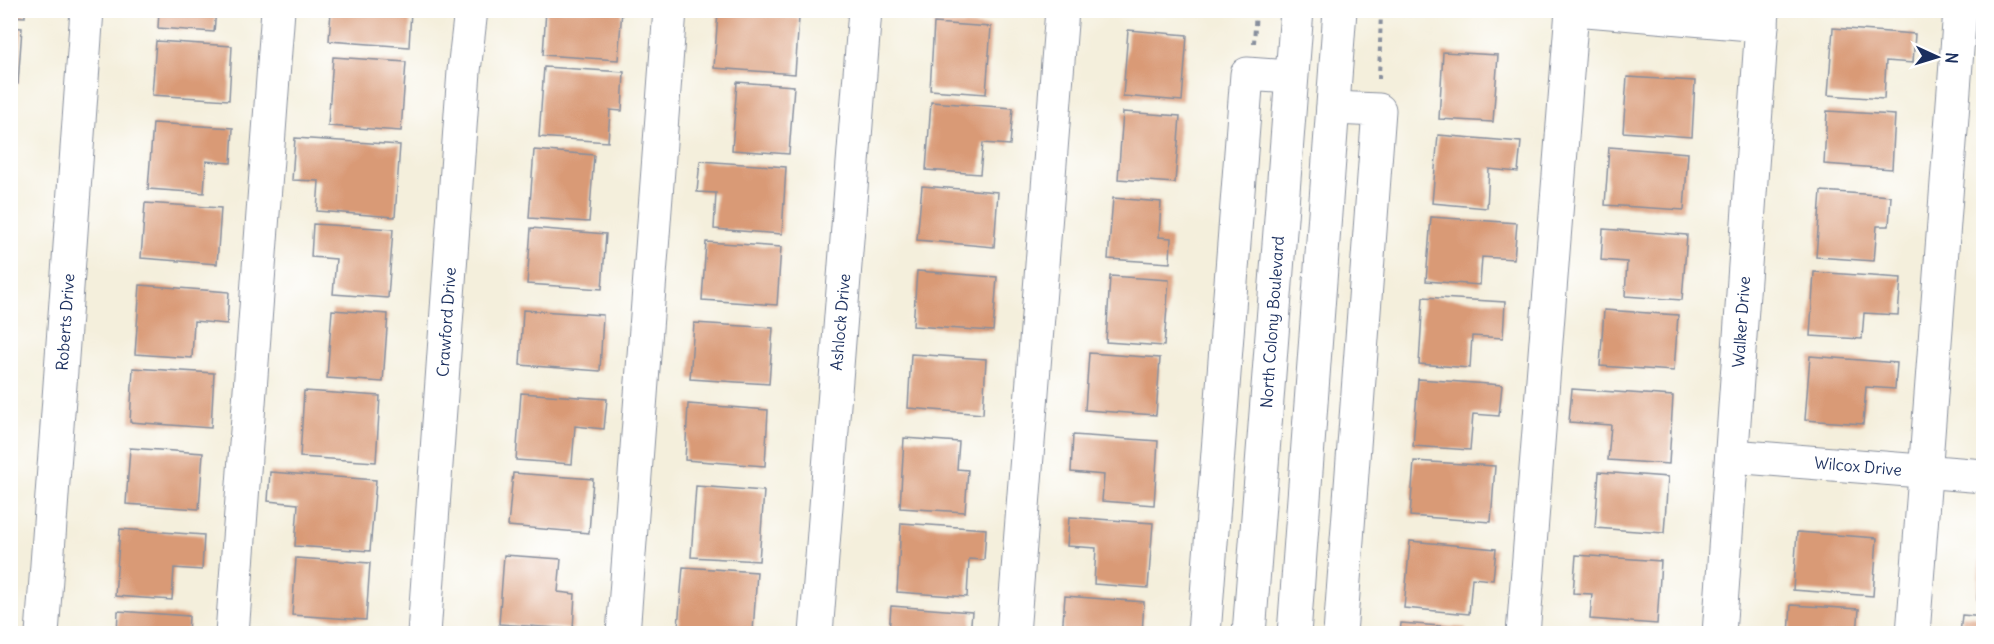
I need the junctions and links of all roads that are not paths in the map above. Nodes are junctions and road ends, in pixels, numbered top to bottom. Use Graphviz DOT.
graph roads {
  1 [pos="87,10"];
  2 [pos="278,10"];
  3 [pos="471,10"];
  4 [pos="670,10"];
  5 [pos="865,10"];
  6 [pos="1062,10"];
  7 [pos="1297,10"];
  8 [pos="1340,10"];
  9 [pos="1572,10"];
  10 [pos="1587,10"];
  11 [pos="1960,10"];
  12 [pos="1762,18"];
  13 [pos="1291,76"];
  14 [pos="1333,108"];
  15 [pos="1732,456"];
  16 [pos="1926,472"];
  17 [pos="1983,476"];
  18 [pos="42,633"];
  19 [pos="232,633"];
  20 [pos="424,633"];
  21 [pos="623,633"];
  22 [pos="816,633"];
  23 [pos="1013,633"];
  24 [pos="1204,633"];
  25 [pos="1250,633"];
  26 [pos="1294,633"];
  27 [pos="1340,633"];
  28 [pos="1523,633"];
  29 [pos="1719,633"];
  30 [pos="1913,633"];
  1 -- 18 [label="street, Roberts Drive"];
  2 -- 19 [label="street"];
  3 -- 20 [label="street, Crawford Drive"];
  4 -- 21 [label="street"];
  5 -- 22 [label="street, Ashlock Drive"];
  6 -- 23 [label="street"];
  7 -- 13 [label="street, North Colony Boulevard"];
  8 -- 14 [label="street"];
  9 -- 28 [label="street"];
  10 -- 12 [label="street"];
  11 -- 16 [label="street"];
  12 -- 15 [label="street, Walker Drive"];
  13 -- 24 [label="street"];
  13 -- 25 [label="street, North Colony Boulevard"];
  14 -- 26 [label="street"];
  14 -- 27 [label="street"];
  15 -- 16 [label="street, Wilcox Drive"];
  15 -- 29 [label="street, Walker Drive"];
  16 -- 17 [label="street, Wilcox Drive"];
  16 -- 30 [label="street"];
}
